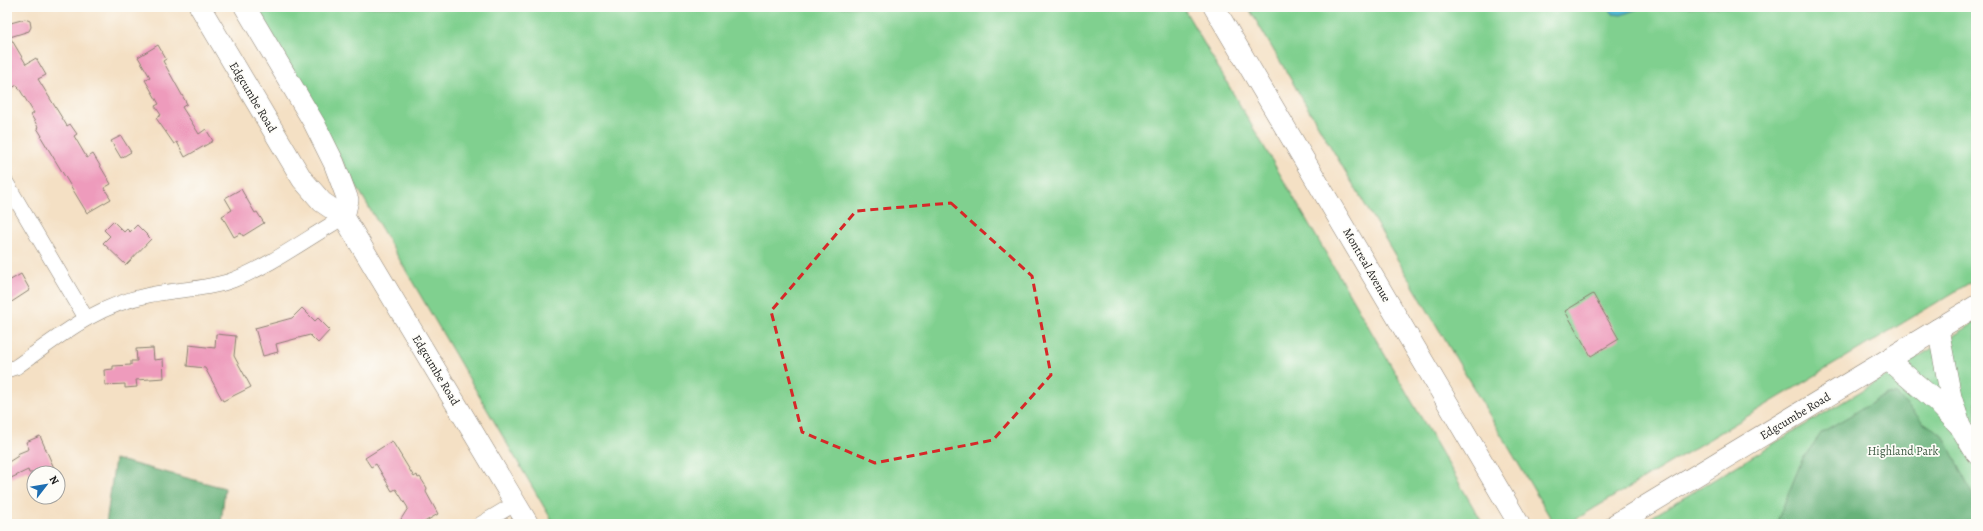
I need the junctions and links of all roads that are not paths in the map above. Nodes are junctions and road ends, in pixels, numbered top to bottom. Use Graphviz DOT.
graph roads {
  1 [pos="200,7"];
  2 [pos="244,7"];
  3 [pos="1214,7"];
  4 [pos="7,184"];
  5 [pos="344,217"];
  6 [pos="1976,306"];
  7 [pos="86,318"];
  8 [pos="1938,329"];
  9 [pos="1888,360"];
  10 [pos="7,370"];
  11 [pos="1961,428"];
  12 [pos="1976,453"];
  13 [pos="516,503"];
  14 [pos="481,524"];
  15 [pos="528,524"];
  16 [pos="1519,524"];
  17 [pos="1616,524"];
  1 -- 5 [label="street, Edgcumbe Road"];
  2 -- 5 [label="street"];
  3 -- 16 [label="street, Montreal Avenue"];
  4 -- 7 [label="street"];
  5 -- 7 [label="street"];
  5 -- 13 [label="street, Edgcumbe Road"];
  6 -- 8 [label="street, Edgcumbe Road"];
  7 -- 10 [label="street"];
  8 -- 9 [label="street, Edgcumbe Road"];
  8 -- 11 [label="street"];
  9 -- 11 [label="street"];
  9 -- 17 [label="street, Edgcumbe Road"];
  11 -- 12 [label="street"];
  13 -- 14 [label="street"];
  13 -- 15 [label="street, Edgcumbe Road"];
}
